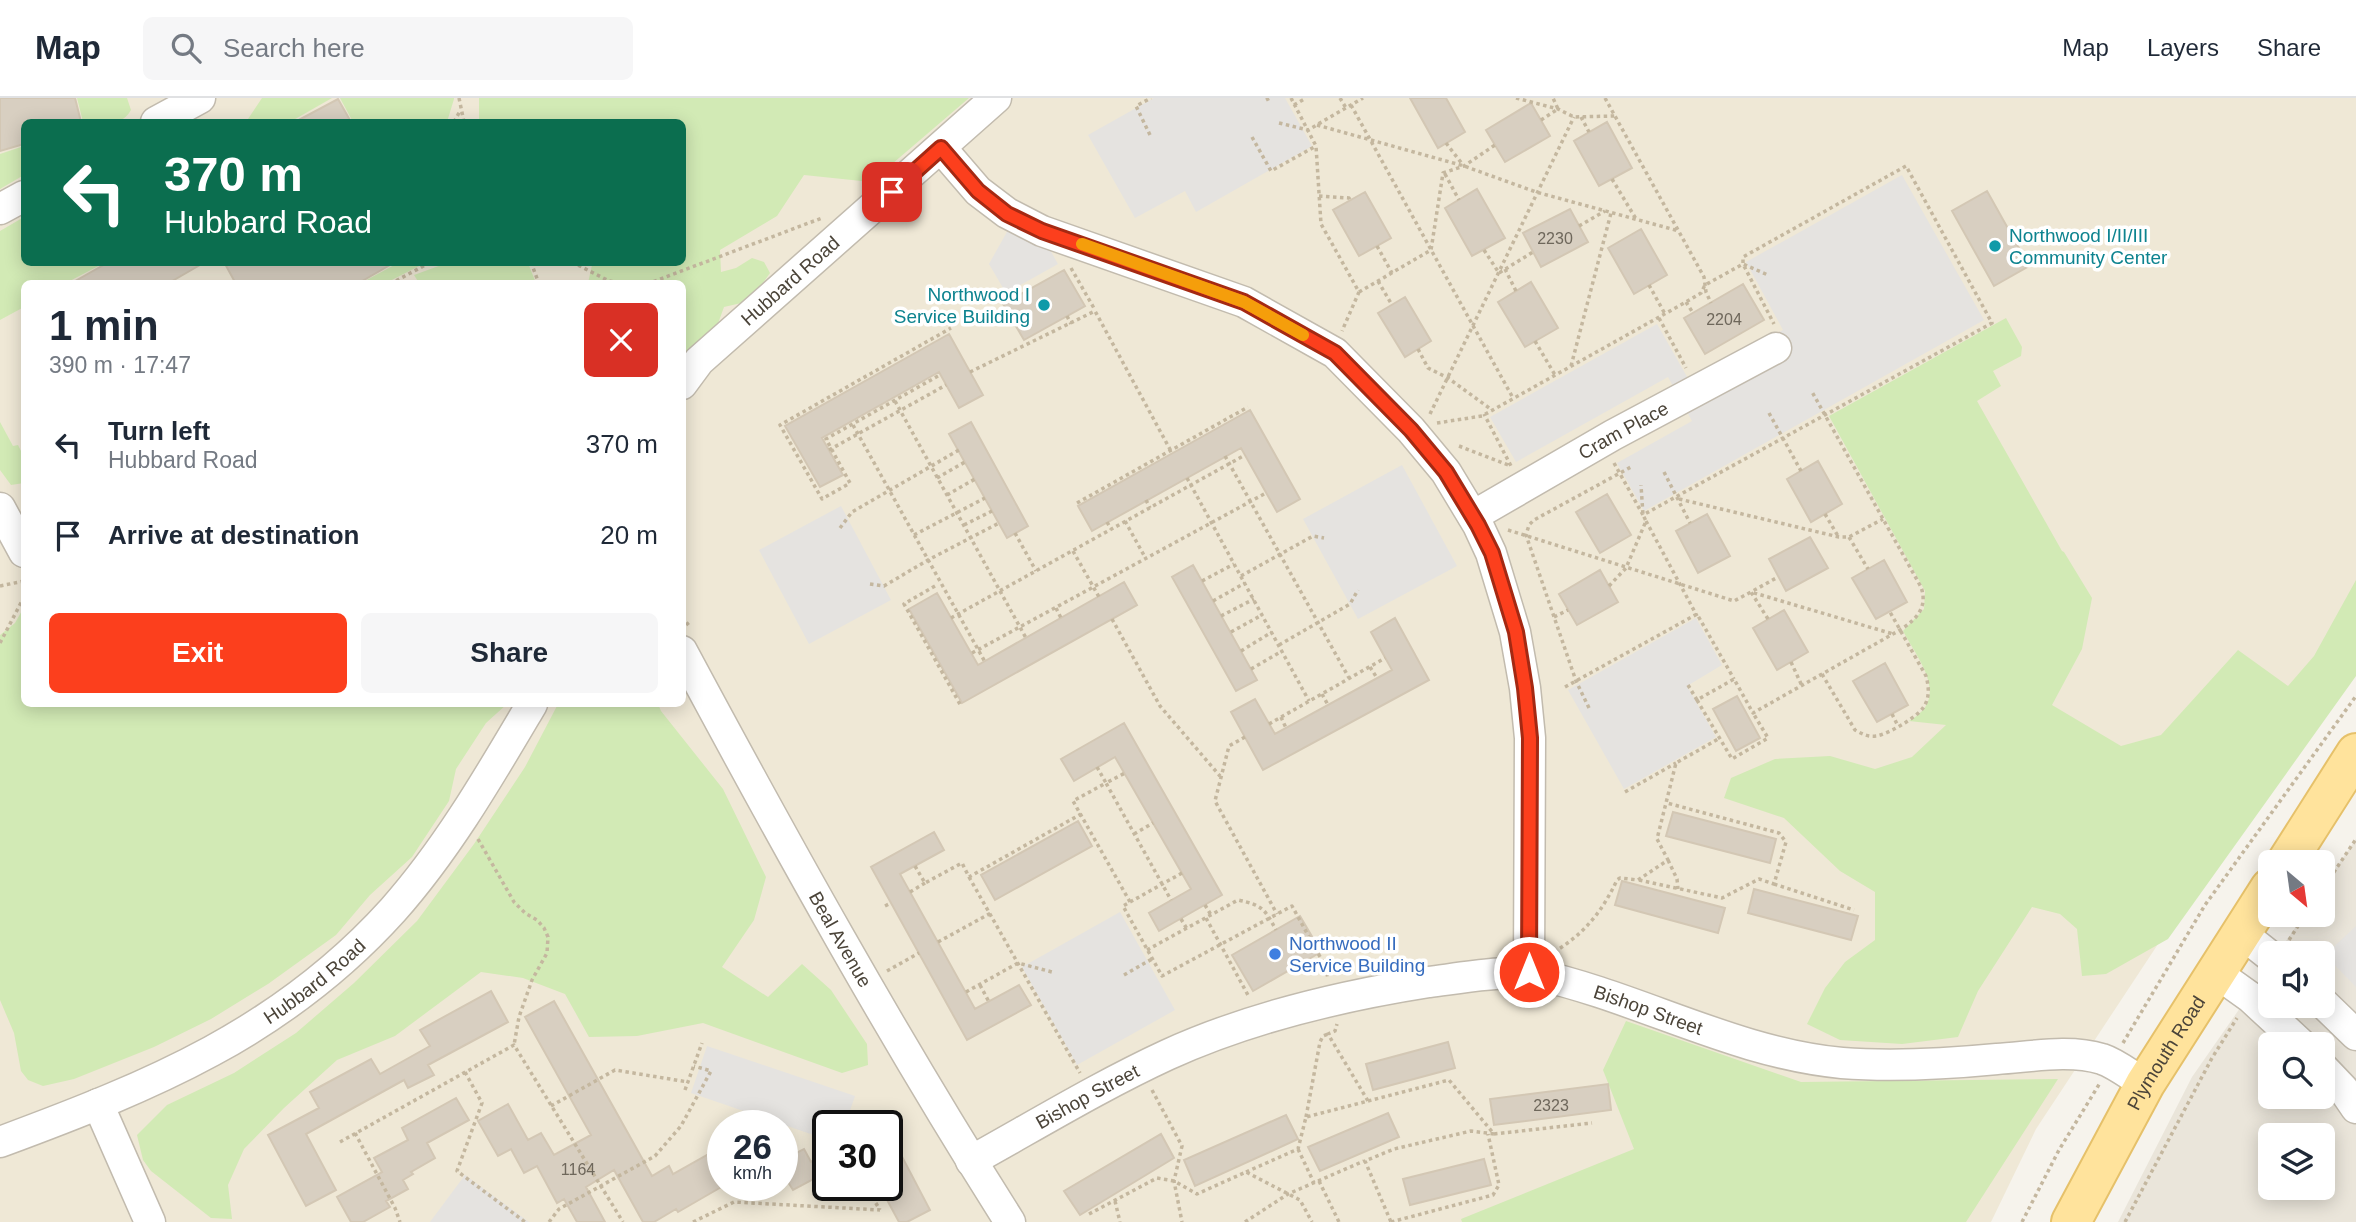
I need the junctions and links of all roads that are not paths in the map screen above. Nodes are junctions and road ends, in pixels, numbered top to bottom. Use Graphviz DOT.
graph roads {
  1 [pos="200,98"];
  2 [pos="996,98"];
  3 [pos="162,119"];
  4 [pos="941,148"];
  5 [pos="21,198"];
  6 [pos="0,209"];
  7 [pos="1775,340"];
  8 [pos="686,379"];
  9 [pos="0,509"];
  10 [pos="1476,520"];
  11 [pos="21,547"];
  12 [pos="687,640"];
  13 [pos="530,707"];
  14 [pos="2356,753"];
  15 [pos="2294,850"];
  16 [pos="2258,948"];
  17 [pos="1537,965"];
  18 [pos="2215,972"];
  19 [pos="2335,1015"];
  20 [pos="2288,1032"];
  21 [pos="2356,1035"];
  22 [pos="2335,1076"];
  23 [pos="2145,1084"];
  24 [pos="2352,1090"];
  25 [pos="98,1104"];
  26 [pos="0,1142"];
  27 [pos="971,1161"];
  28 [pos="150,1222"];
  29 [pos="1010,1222"];
  30 [pos="2071,1222"];
  1 -- 3 [label="street"];
  2 -- 4 [label="street, Hubbard Road"];
  4 -- 8 [label="street, Hubbard Road"];
  4 -- 10 [label="street"];
  5 -- 6 [label="street"];
  7 -- 10 [label="street, Cram Place"];
  9 -- 11 [label="street"];
  10 -- 17 [label="street"];
  12 -- 27 [label="street, Beal Avenue"];
  13 -- 25 [label="street, Hubbard Road"];
  14 -- 15 [label="main road"];
  16 -- 18 [label="main road, Plymouth Road"];
  17 -- 23 [label="street, Bishop Street"];
  17 -- 27 [label="street, Bishop Street"];
  18 -- 20 [label="street"];
  18 -- 23 [label="main road, Plymouth Road"];
  19 -- 21 [label="street"];
  22 -- 24 [label="street"];
  23 -- 30 [label="main road, Plymouth Road"];
  25 -- 26 [label="street, Hubbard Road"];
  25 -- 28 [label="street"];
  27 -- 29 [label="street, Beal Avenue"];
}
